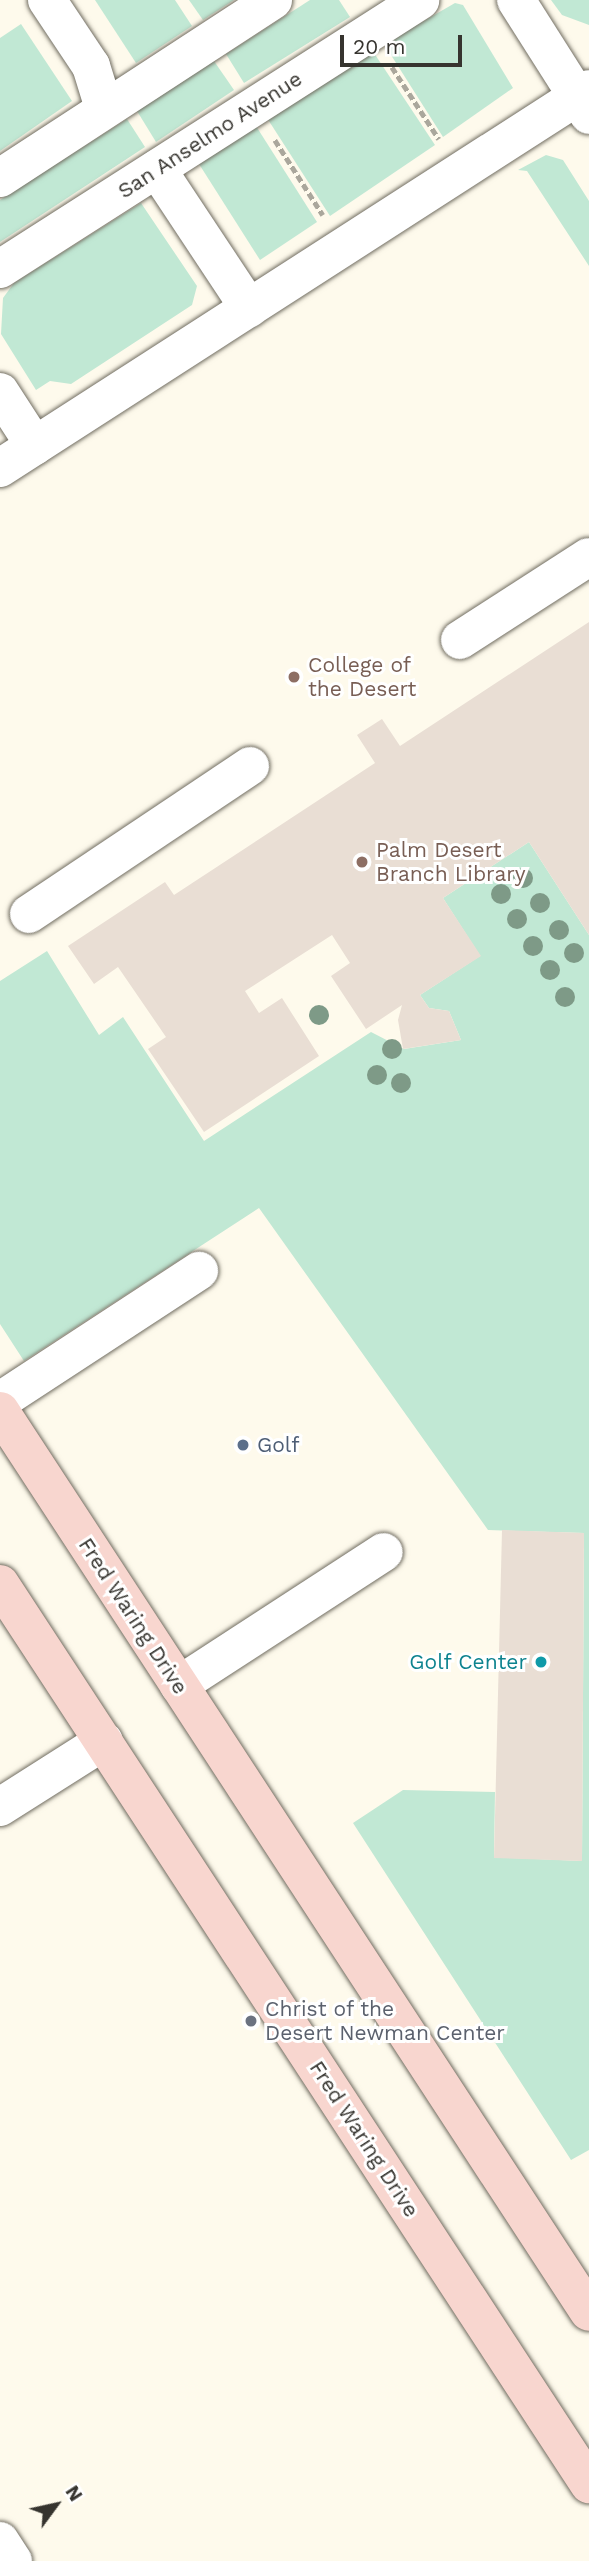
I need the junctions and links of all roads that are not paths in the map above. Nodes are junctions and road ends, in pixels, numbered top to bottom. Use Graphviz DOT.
graph roads {
  1 [pos="47,0"];
  2 [pos="273,0"];
  3 [pos="420,0"];
  4 [pos="516,0"];
  5 [pos="585,100"];
  6 [pos="104,108"];
  7 [pos="157,169"];
  8 [pos="0,178"];
  9 [pos="0,269"];
  10 [pos="249,308"];
  11 [pos="0,392"];
  12 [pos="35,446"];
  13 [pos="0,468"];
  14 [pos="589,556"];
  15 [pos="460,640"];
  16 [pos="250,766"];
  17 [pos="29,914"];
  18 [pos="199,1271"];
  19 [pos="0,1401"];
  20 [pos="0,1411"];
  21 [pos="384,1552"];
  22 [pos="0,1584"];
  23 [pos="179,1685"];
  24 [pos="104,1741"];
  25 [pos="0,1807"];
  26 [pos="589,2312"];
  27 [pos="589,2484"];
  28 [pos="0,2541"];
  29 [pos="13,2561"];
  1 -- 6 [label="street"];
  2 -- 6 [label="street"];
  3 -- 7 [label="street, San Anselmo Avenue"];
  4 -- 5 [label="street"];
  5 -- 10 [label="street"];
  6 -- 8 [label="street"];
  7 -- 9 [label="street, San Anselmo Avenue"];
  7 -- 10 [label="street"];
  10 -- 12 [label="street"];
  11 -- 12 [label="street"];
  12 -- 13 [label="street"];
  14 -- 15 [label="street"];
  16 -- 17 [label="street"];
  18 -- 19 [label="street"];
  20 -- 23 [label="main road, Fred Waring Drive"];
  21 -- 23 [label="street"];
  22 -- 24 [label="main road, Fred Waring Drive"];
  23 -- 26 [label="main road, Fred Waring Drive"];
  24 -- 25 [label="street"];
  24 -- 27 [label="main road, Fred Waring Drive"];
  28 -- 29 [label="street"];
}
